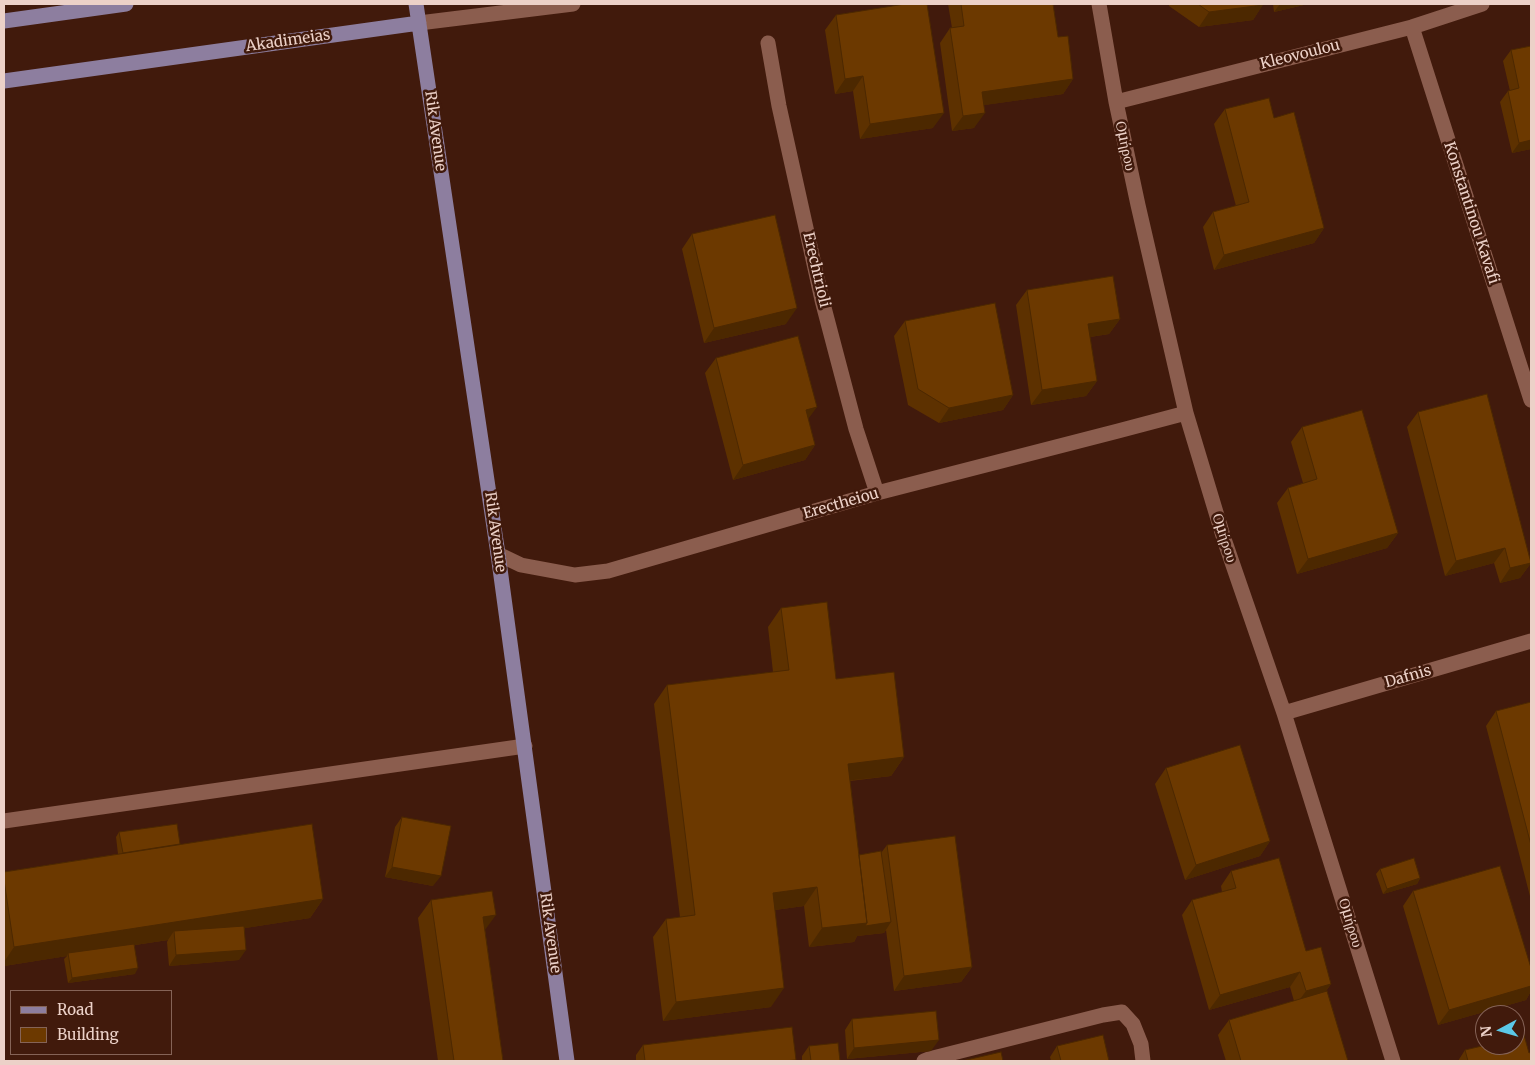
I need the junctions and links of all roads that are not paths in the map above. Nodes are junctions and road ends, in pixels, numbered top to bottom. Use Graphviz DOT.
graph roads {
  1 [pos="126,4"];
  2 [pos="416,4"];
  3 [pos="573,4"];
  4 [pos="1099,4"];
  5 [pos="1482,4"];
  6 [pos="4,21"];
  7 [pos="419,23"];
  8 [pos="1412,26"];
  9 [pos="768,43"];
  10 [pos="4,80"];
  11 [pos="1116,102"];
  12 [pos="1531,400"];
  13 [pos="1186,413"];
  14 [pos="877,493"];
  15 [pos="498,554"];
  16 [pos="1531,641"];
  17 [pos="1284,713"];
  18 [pos="525,746"];
  19 [pos="4,821"];
  20 [pos="566,1061"];
  21 [pos="924,1061"];
  22 [pos="1143,1061"];
  23 [pos="1393,1061"];
  1 -- 6 [label="main road"];
  2 -- 7 [label="main road, Rik Avenue"];
  3 -- 7 [label="street, Akadimeias"];
  4 -- 11 [label="street, Ομήρου"];
  5 -- 8 [label="street, Kleovoulou"];
  7 -- 10 [label="main road, Akadimeias"];
  7 -- 15 [label="main road, Rik Avenue"];
  8 -- 11 [label="street, Kleovoulou"];
  8 -- 12 [label="street, Konstantinou Kavafi"];
  9 -- 14 [label="street, Erechtrioli"];
  11 -- 13 [label="street, Ομήρου"];
  13 -- 14 [label="street, Erectheiou"];
  13 -- 17 [label="street, Ομήρου"];
  14 -- 15 [label="street, Erectheiou"];
  15 -- 18 [label="main road, Rik Avenue"];
  16 -- 17 [label="street, Dafnis"];
  17 -- 23 [label="street, Ομήρου"];
  18 -- 19 [label="street"];
  18 -- 20 [label="main road, Rik Avenue"];
  21 -- 22 [label="street"];
}
